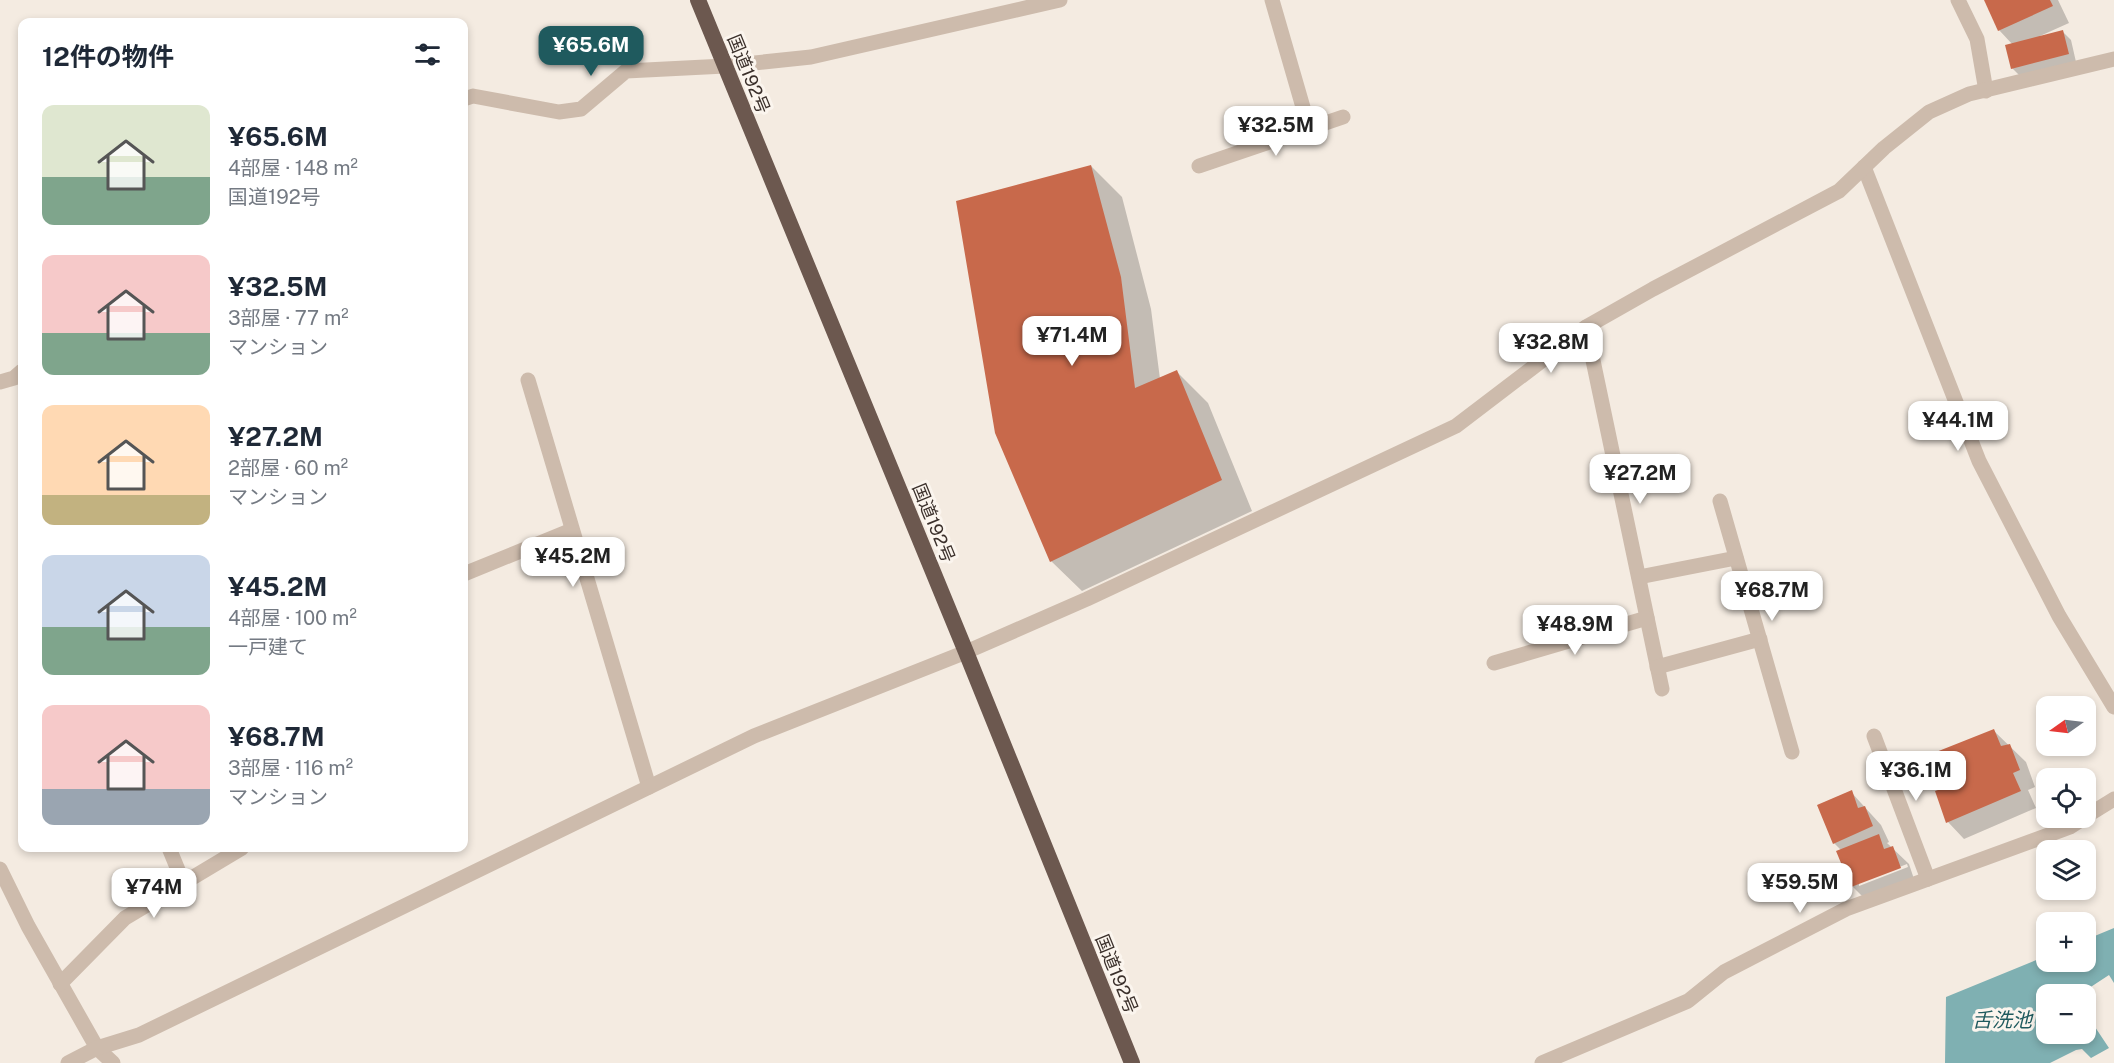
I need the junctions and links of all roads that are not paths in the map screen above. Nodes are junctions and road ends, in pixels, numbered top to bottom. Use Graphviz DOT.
graph roads {
  1 [pos="698,0"];
  2 [pos="1060,0"];
  3 [pos="1272,0"];
  4 [pos="1958,0"];
  5 [pos="2114,58"];
  6 [pos="725,66"];
  7 [pos="1986,90"];
  8 [pos="468,98"];
  9 [pos="1342,117"];
  10 [pos="1309,128"];
  11 [pos="1199,166"];
  12 [pos="1864,166"];
  13 [pos="1586,327"];
  14 [pos="18,374"];
  15 [pos="528,380"];
  16 [pos="0,382"];
  17 [pos="1719,501"];
  18 [pos="572,530"];
  19 [pos="1736,558"];
  20 [pos="468,572"];
  21 [pos="1639,577"];
  22 [pos="1647,618"];
  23 [pos="1760,639"];
  24 [pos="966,652"];
  25 [pos="1494,663"];
  26 [pos="1657,667"];
  27 [pos="1662,689"];
  28 [pos="2114,707"];
  29 [pos="1874,736"];
  30 [pos="1792,752"];
  31 [pos="649,787"];
  32 [pos="2114,799"];
  33 [pos="2096,810"];
  34 [pos="2065,828"];
  35 [pos="171,852"];
  36 [pos="235,852"];
  37 [pos="0,869"];
  38 [pos="1928,879"];
  39 [pos="183,882"];
  40 [pos="60,984"];
  41 [pos="97,1048"];
  42 [pos="68,1063"];
  43 [pos="113,1063"];
  44 [pos="1132,1063"];
  45 [pos="1542,1063"];
  1 -- 6 [label="highway, 国道192号"];
  2 -- 6 [label="street"];
  3 -- 10 [label="street"];
  4 -- 7 [label="street"];
  5 -- 7 [label="street"];
  6 -- 8 [label="street"];
  6 -- 24 [label="highway, 国道192号"];
  7 -- 12 [label="street"];
  9 -- 10 [label="street"];
  10 -- 11 [label="street"];
  12 -- 13 [label="street"];
  12 -- 28 [label="street"];
  13 -- 21 [label="street"];
  13 -- 24 [label="street"];
  14 -- 16 [label="street"];
  15 -- 18 [label="street"];
  17 -- 19 [label="street"];
  18 -- 20 [label="street"];
  18 -- 31 [label="street"];
  19 -- 21 [label="street"];
  19 -- 23 [label="street"];
  21 -- 22 [label="street"];
  22 -- 25 [label="street"];
  22 -- 26 [label="street"];
  23 -- 26 [label="street"];
  23 -- 30 [label="street"];
  24 -- 31 [label="street"];
  24 -- 44 [label="highway, 国道192号"];
  26 -- 27 [label="street"];
  29 -- 38 [label="street"];
  31 -- 41 [label="street"];
  32 -- 33 [label="street"];
  34 -- 38 [label="street"];
  35 -- 39 [label="street"];
  36 -- 39 [label="street"];
  37 -- 40 [label="street"];
  38 -- 45 [label="street"];
  39 -- 40 [label="street"];
  40 -- 41 [label="street"];
  41 -- 42 [label="street"];
  41 -- 43 [label="street"];
}
